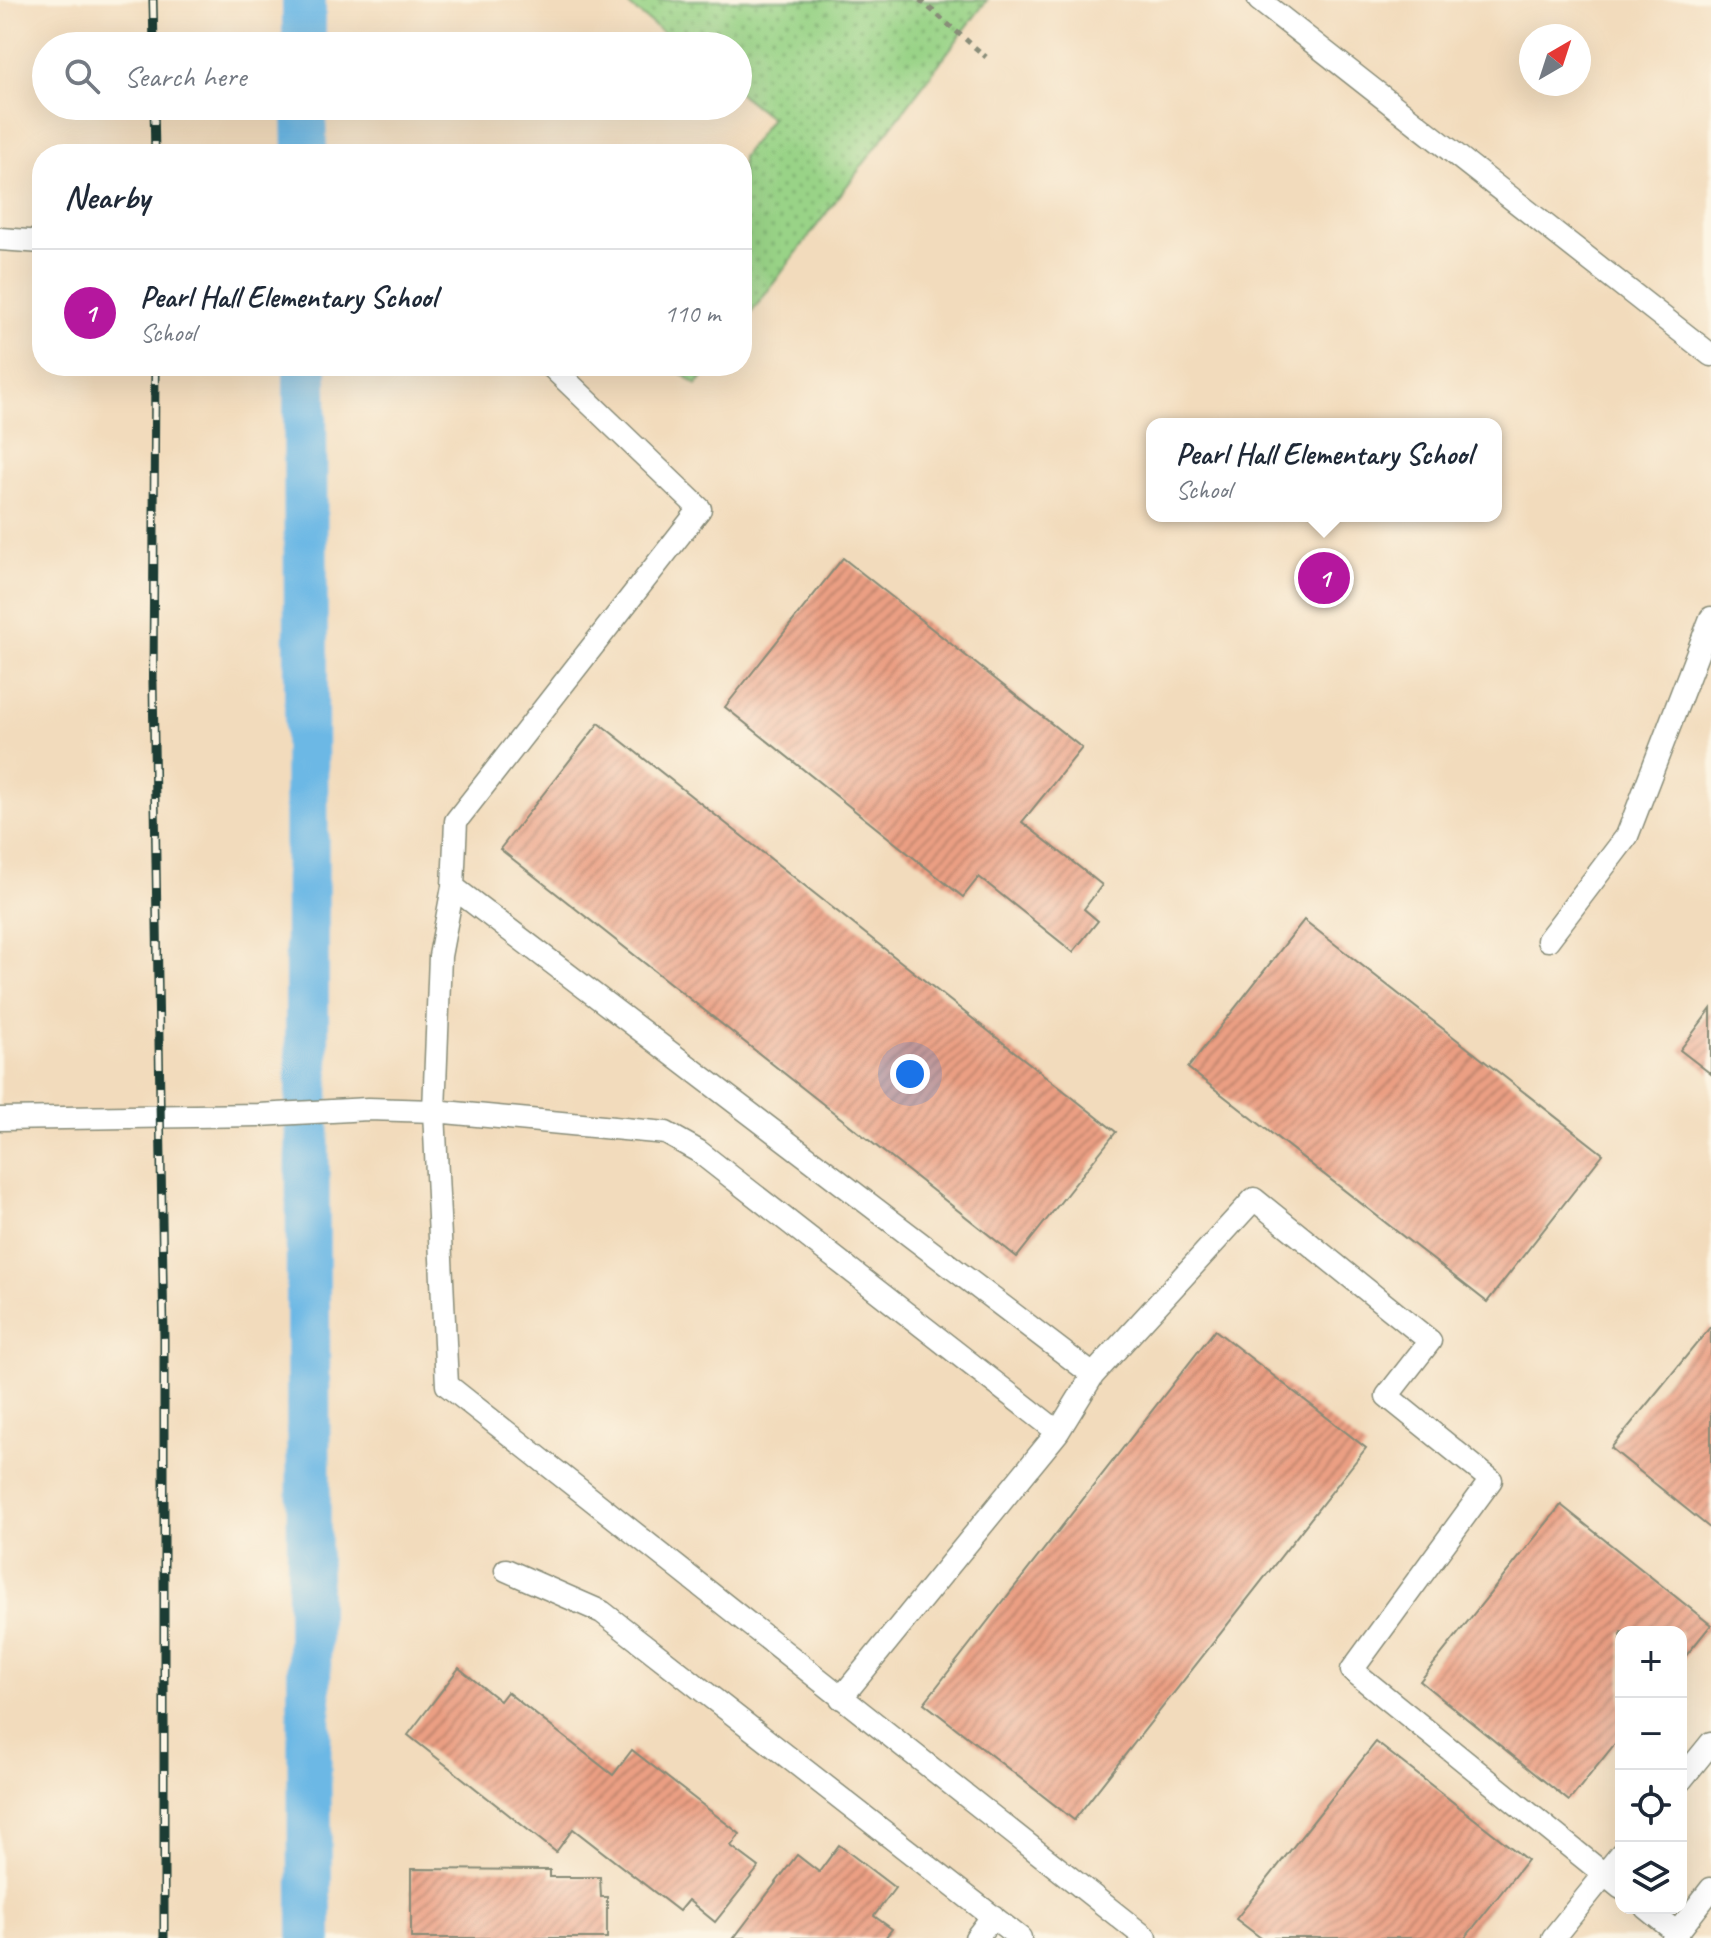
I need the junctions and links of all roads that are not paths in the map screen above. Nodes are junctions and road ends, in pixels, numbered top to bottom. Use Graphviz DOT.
graph roads {
  1 [pos="1259,0"];
  2 [pos="0,239"];
  3 [pos="32,241"];
  4 [pos="1711,355"];
  5 [pos="561,376"];
  6 [pos="1711,618"];
  7 [pos="453,887"];
  8 [pos="1548,940"];
  9 [pos="434,1111"];
  10 [pos="0,1119"];
  11 [pos="1093,1375"];
  12 [pos="1058,1432"];
  13 [pos="506,1570"];
  14 [pos="841,1698"];
  15 [pos="1711,1743"];
  16 [pos="1687,1773"];
  17 [pos="1613,1881"];
  18 [pos="1711,1889"];
  19 [pos="1652,1914"];
  20 [pos="993,1916"];
  21 [pos="1675,1936"];
  22 [pos="976,1938"];
  23 [pos="1020,1938"];
  24 [pos="1146,1938"];
  25 [pos="1553,1938"];
  1 -- 4 [label="lane"];
  2 -- 3 [label="lane"];
  5 -- 7 [label="lane"];
  6 -- 8 [label="lane"];
  7 -- 9 [label="lane"];
  7 -- 11 [label="lane"];
  9 -- 10 [label="lane"];
  9 -- 12 [label="lane"];
  9 -- 14 [label="lane"];
  11 -- 12 [label="lane"];
  11 -- 17 [label="lane"];
  12 -- 14 [label="lane"];
  13 -- 20 [label="lane"];
  14 -- 24 [label="lane"];
  15 -- 16 [label="lane"];
  17 -- 25 [label="lane"];
  18 -- 21 [label="lane"];
  19 -- 21 [label="lane"];
  20 -- 22 [label="lane"];
  20 -- 23 [label="lane"];
}
